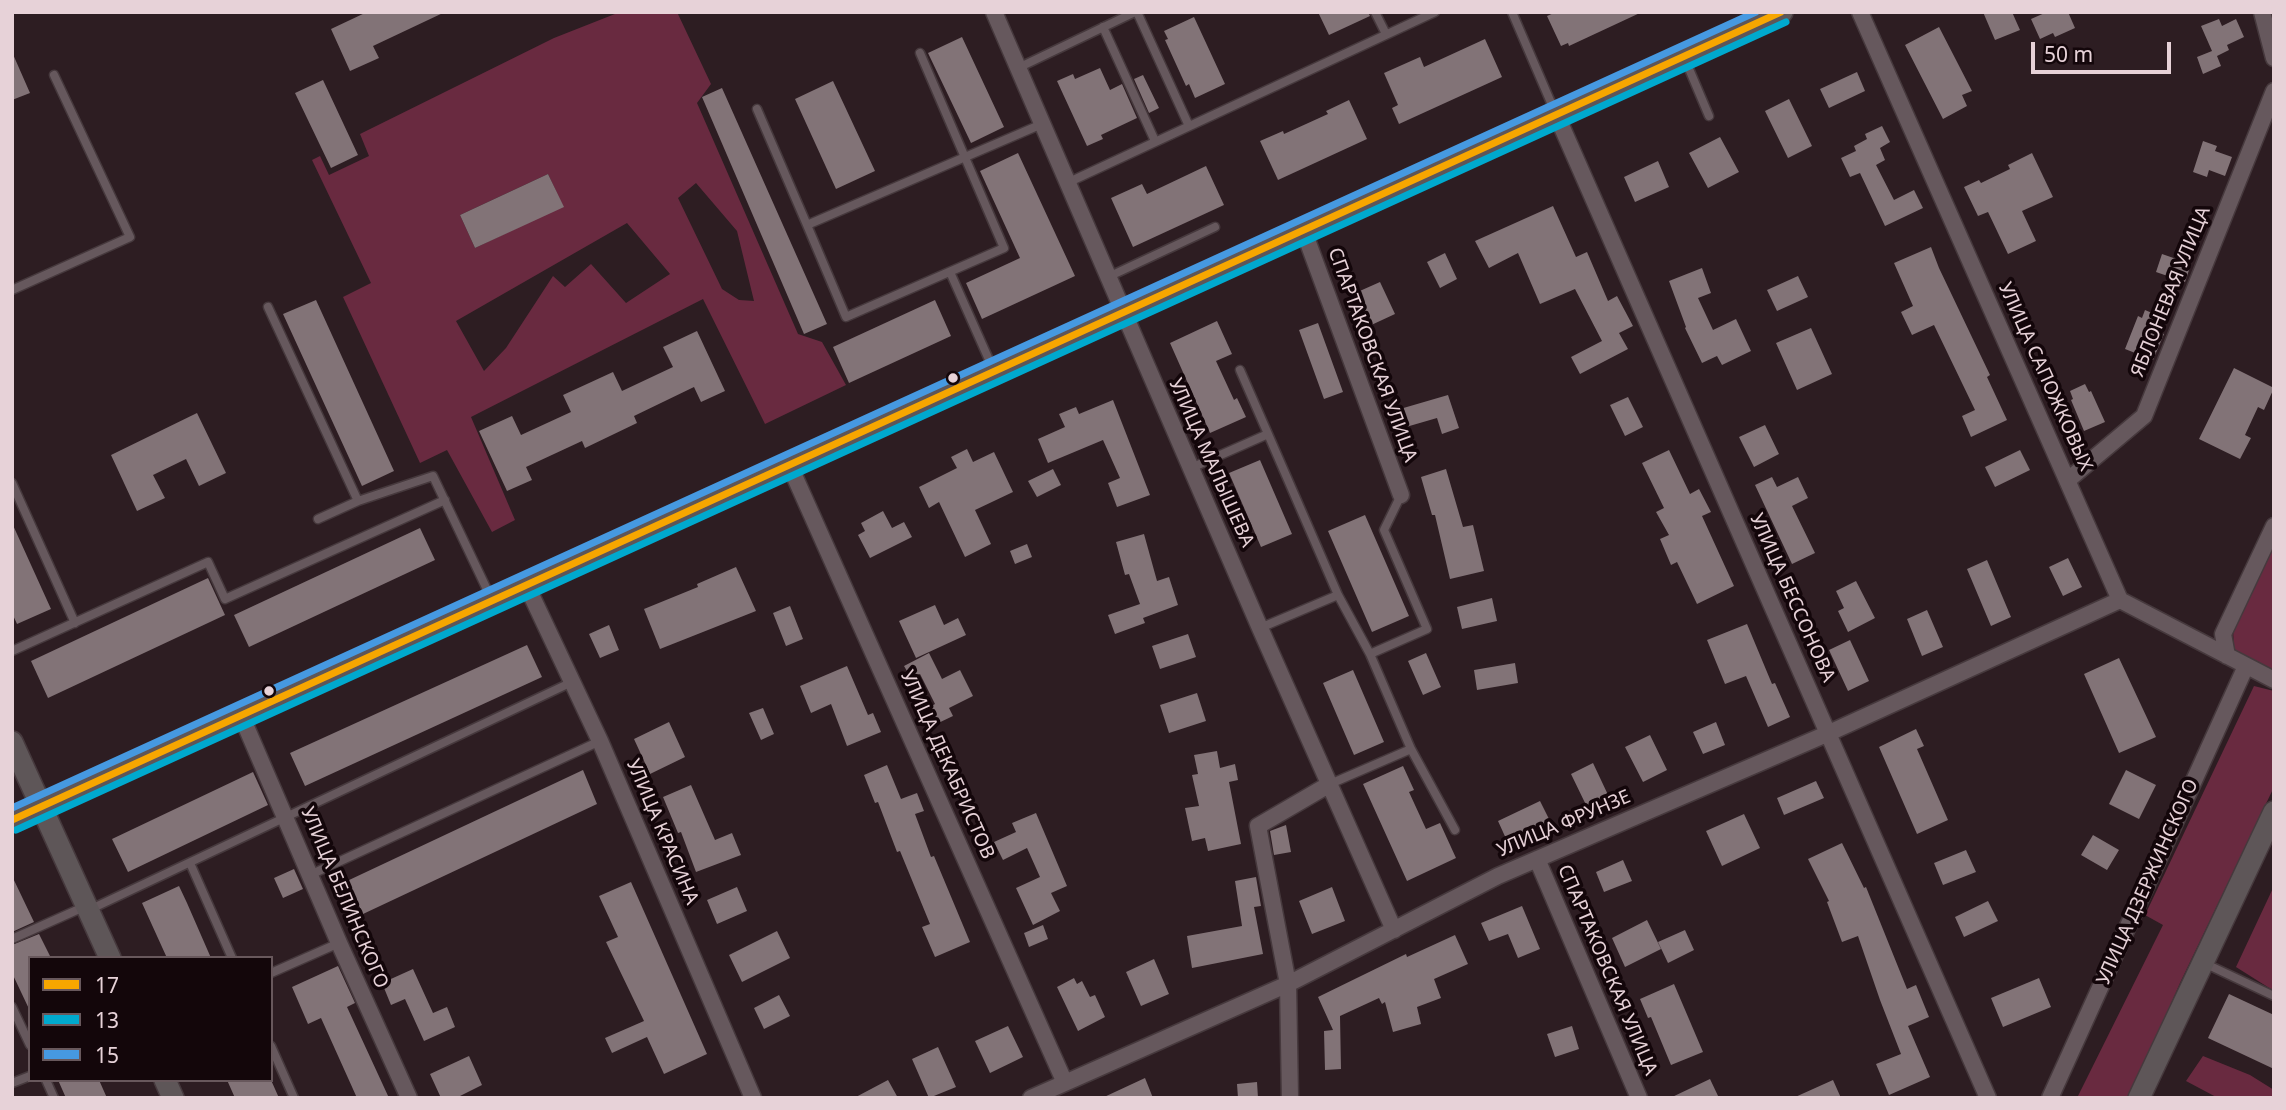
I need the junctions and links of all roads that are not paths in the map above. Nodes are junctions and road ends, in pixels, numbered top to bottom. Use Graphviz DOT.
graph roads {
  1 [pos="994,12"];
  2 [pos="1136,12"];
  3 [pos="1376,12"];
  4 [pos="1435,12"];
  5 [pos="1512,12"];
  6 [pos="1782,12"];
  7 [pos="1860,12"];
  8 [pos="2262,12"];
  9 [pos="1415,16"];
  10 [pos="1103,27"];
  11 [pos="1386,34"];
  12 [pos="920,53"];
  13 [pos="1684,57"];
  14 [pos="2274,58"];
  15 [pos="1018,68"];
  16 [pos="54,75"];
  17 [pos="2274,91"];
  18 [pos="757,108"];
  19 [pos="1557,116"];
  20 [pos="1709,116"];
  21 [pos="1042,124"];
  22 [pos="1189,126"];
  23 [pos="1155,141"];
  24 [pos="965,157"];
  25 [pos="1067,183"];
  26 [pos="807,225"];
  27 [pos="1215,227"];
  28 [pos="1303,229"];
  29 [pos="950,272"];
  30 [pos="1108,277"];
  31 [pos="13,288"];
  32 [pos="268,307"];
  33 [pos="1124,314"];
  34 [pos="1240,370"];
  35 [pos="994,371"];
  36 [pos="1268,434"];
  37 [pos="789,464"];
  38 [pos="1191,468"];
  39 [pos="2068,480"];
  40 [pos="12,484"];
  41 [pos="1401,495"];
  42 [pos="444,500"];
  43 [pos="358,502"];
  44 [pos="318,519"];
  45 [pos="2274,526"];
  46 [pos="526,584"];
  47 [pos="1338,595"];
  48 [pos="492,600"];
  49 [pos="2120,600"];
  50 [pos="75,623"];
  51 [pos="1260,628"];
  52 [pos="12,651"];
  53 [pos="1370,654"];
  54 [pos="2227,656"];
  55 [pos="2246,666"];
  56 [pos="2274,680"];
  57 [pos="572,682"];
  58 [pos="241,715"];
  59 [pos="1829,733"];
  60 [pos="600,741"];
  61 [pos="12,742"];
  62 [pos="1411,749"];
  63 [pos="1329,784"];
  64 [pos="42,806"];
  65 [pos="2274,812"];
  66 [pos="286,817"];
  67 [pos="12,820"];
  68 [pos="1455,830"];
  69 [pos="1537,859"];
  70 [pos="190,863"];
  71 [pos="310,875"];
  72 [pos="87,908"];
  73 [pos="1394,930"];
  74 [pos="12,939"];
  75 [pos="339,943"];
  76 [pos="109,956"];
  77 [pos="231,956"];
  78 [pos="2202,962"];
  79 [pos="273,972"];
  80 [pos="1288,984"];
  81 [pos="2274,996"];
  82 [pos="12,1007"];
  83 [pos="28,1041"];
  84 [pos="273,1050"];
  85 [pos="47,1082"];
  86 [pos="166,1082"];
  87 [pos="1065,1083"];
  88 [pos="54,1098"];
  89 [pos="173,1098"];
  90 [pos="295,1098"];
  91 [pos="409,1098"];
  92 [pos="753,1098"];
  93 [pos="1031,1098"];
  94 [pos="1290,1098"];
  95 [pos="1639,1098"];
  96 [pos="1987,1098"];
  97 [pos="2050,1098"];
  98 [pos="2138,1098"];
  1 -- 15 [label="street, УЛИЦА МАЛЫШЕВА"];
  2 -- 10 [label="lane"];
  2 -- 22 [label="lane"];
  3 -- 11 [label="lane"];
  4 -- 9 [label="lane"];
  5 -- 19 [label="lane"];
  6 -- 13 [label="main road"];
  7 -- 39 [label="street, УЛИЦА САПОЖКОВЫХ"];
  8 -- 14 [label="street"];
  9 -- 11 [label="lane"];
  10 -- 15 [label="lane"];
  10 -- 23 [label="lane"];
  11 -- 22 [label="lane"];
  12 -- 24 [label="lane"];
  13 -- 19 [label="main road"];
  13 -- 20 [label="lane"];
  15 -- 21 [label="street, УЛИЦА МАЛЫШЕВА"];
  16 -- 31 [label="lane"];
  17 -- 39 [label="street, ЯБЛОНЕВАЯ УЛИЦА"];
  18 -- 26 [label="lane"];
  19 -- 28 [label="main road"];
  19 -- 59 [label="street, УЛИЦА БЕССОНОВА"];
  21 -- 24 [label="lane"];
  21 -- 25 [label="street, УЛИЦА МАЛЫШЕВА"];
  22 -- 23 [label="lane"];
  23 -- 25 [label="lane"];
  24 -- 26 [label="lane"];
  24 -- 29 [label="lane"];
  25 -- 30 [label="street, УЛИЦА МАЛЫШЕВА"];
  26 -- 29 [label="lane"];
  27 -- 30 [label="lane"];
  28 -- 33 [label="main road"];
  28 -- 41 [label="street, СПАРТАКОВСКАЯ УЛИЦА"];
  29 -- 35 [label="lane"];
  30 -- 33 [label="street, УЛИЦА МАЛЫШЕВА"];
  32 -- 43 [label="lane"];
  33 -- 35 [label="main road"];
  33 -- 38 [label="street, УЛИЦА МАЛЫШЕВА"];
  34 -- 36 [label="lane"];
  35 -- 37 [label="main road"];
  36 -- 38 [label="lane"];
  36 -- 47 [label="lane"];
  37 -- 46 [label="main road"];
  37 -- 87 [label="street, УЛИЦА ДЕКАБРИСТОВ"];
  38 -- 51 [label="street, УЛИЦА МАЛЫШЕВА"];
  39 -- 49 [label="street, УЛИЦА САПОЖКОВЫХ"];
  40 -- 50 [label="lane"];
  41 -- 53 [label="lane"];
  42 -- 43 [label="lane"];
  42 -- 48 [label="lane"];
  42 -- 50 [label="lane"];
  43 -- 44 [label="lane"];
  45 -- 54 [label="street"];
  46 -- 48 [label="main road"];
  46 -- 57 [label="street, УЛИЦА КРАСИНА"];
  47 -- 51 [label="lane"];
  47 -- 53 [label="lane"];
  48 -- 58 [label="main road"];
  49 -- 54 [label="street"];
  49 -- 59 [label="street, УЛИЦА ФРУНЗЕ"];
  50 -- 52 [label="lane"];
  51 -- 63 [label="street, УЛИЦА МАЛЫШЕВА"];
  53 -- 62 [label="lane"];
  54 -- 55 [label="street"];
  55 -- 56 [label="street"];
  55 -- 97 [label="street, УЛИЦА ДЗЕРЖИНСКОГО"];
  57 -- 60 [label="street, УЛИЦА КРАСИНА"];
  57 -- 66 [label="lane"];
  58 -- 64 [label="main road"];
  58 -- 66 [label="street, УЛИЦА БЕЛИНСКОГО"];
  59 -- 69 [label="street, УЛИЦА ФРУНЗЕ"];
  59 -- 96 [label="street, УЛИЦА БЕССОНОВА"];
  60 -- 71 [label="lane"];
  60 -- 92 [label="street, УЛИЦА КРАСИНА"];
  61 -- 64 [label="main road"];
  62 -- 63 [label="lane"];
  62 -- 68 [label="lane"];
  63 -- 73 [label="street, УЛИЦА МАЛЫШЕВА"];
  63 -- 80 [label="street"];
  64 -- 67 [label="main road"];
  64 -- 72 [label="main road"];
  65 -- 78 [label="main road"];
  66 -- 70 [label="lane"];
  66 -- 71 [label="street, УЛИЦА БЕЛИНСКОГО"];
  69 -- 73 [label="street, УЛИЦА ФРУНЗЕ"];
  69 -- 95 [label="street, СПАРТАКОВСКАЯ УЛИЦА"];
  70 -- 72 [label="lane"];
  70 -- 77 [label="lane"];
  71 -- 75 [label="street, УЛИЦА БЕЛИНСКОГО"];
  72 -- 74 [label="lane"];
  72 -- 76 [label="main road"];
  73 -- 80 [label="street, УЛИЦА ФРУНЗЕ"];
  75 -- 79 [label="lane"];
  75 -- 91 [label="street, УЛИЦА БЕЛИНСКОГО"];
  78 -- 81 [label="lane"];
  78 -- 98 [label="main road"];
  80 -- 87 [label="street, УЛИЦА ФРУНЗЕ"];
  80 -- 94 [label="street"];
  82 -- 83 [label="lane"];
  84 -- 90 [label="lane"];
  85 -- 88 [label="lane"];
  86 -- 89 [label="main road"];
  87 -- 93 [label="street, УЛИЦА ФРУНЗЕ"];
}
